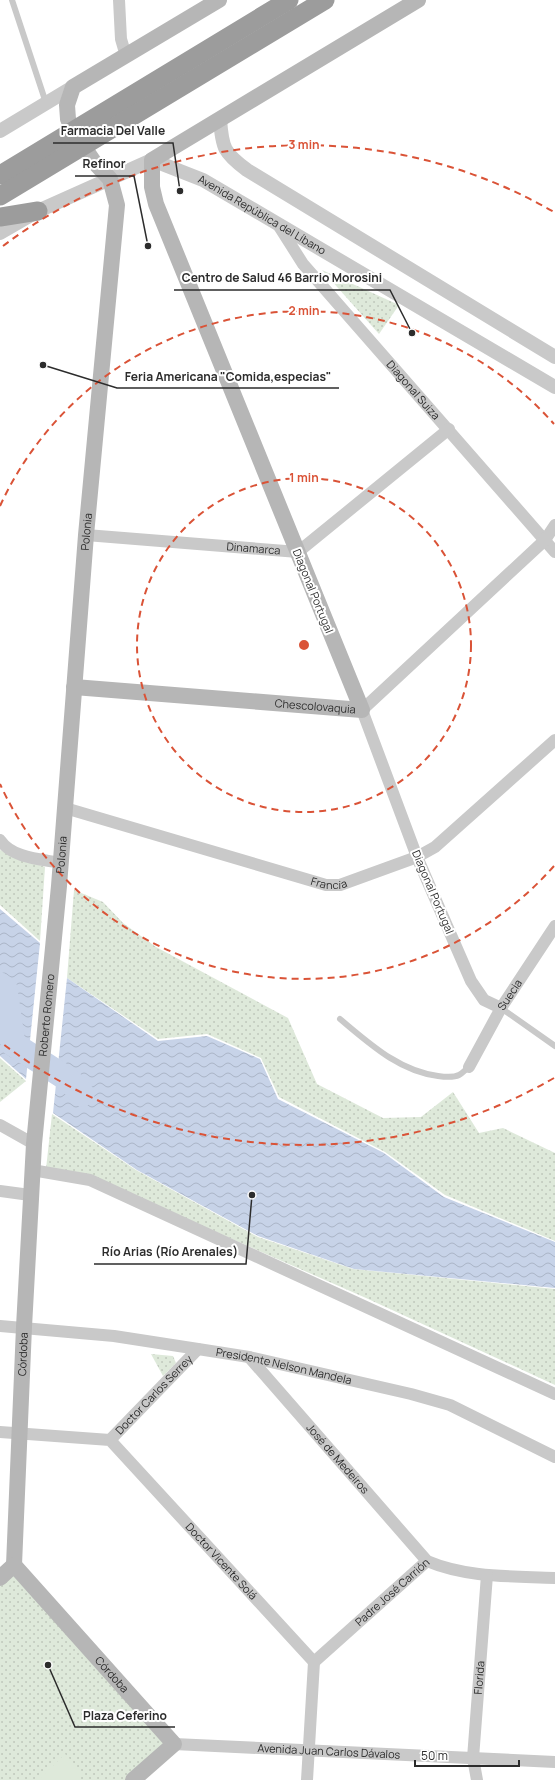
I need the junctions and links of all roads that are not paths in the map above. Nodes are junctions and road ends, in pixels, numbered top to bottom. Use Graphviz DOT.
graph roads {
  1 [pos="12,0"];
  2 [pos="119,0"];
  3 [pos="219,0"];
  4 [pos="289,0"];
  5 [pos="325,0"];
  6 [pos="418,0"];
  7 [pos="126,56"];
  8 [pos="73,87"];
  9 [pos="46,104"];
  10 [pos="220,119"];
  11 [pos="0,131"];
  12 [pos="78,138"];
  13 [pos="152,160"];
  14 [pos="0,175"];
  15 [pos="110,179"];
  16 [pos="0,196"];
  17 [pos="38,211"];
  18 [pos="0,217"];
  19 [pos="277,223"];
  20 [pos="0,233"];
  21 [pos="555,357"];
  22 [pos="555,387"];
  23 [pos="449,429"];
  24 [pos="555,525"];
  25 [pos="86,535"];
  26 [pos="545,540"];
  27 [pos="298,552"];
  28 [pos="555,552"];
  29 [pos="74,687"];
  30 [pos="362,710"];
  31 [pos="555,740"];
  32 [pos="65,808"];
  33 [pos="0,840"];
  34 [pos="417,857"];
  35 [pos="61,864"];
  36 [pos="59,886"];
  37 [pos="555,926"];
  38 [pos="501,1008"];
  39 [pos="340,1019"];
  40 [pos="555,1046"];
  41 [pos="469,1067"];
  42 [pos="0,1125"];
  43 [pos="34,1144"];
  44 [pos="32,1170"];
  45 [pos="0,1191"];
  46 [pos="30,1195"];
  47 [pos="0,1326"];
  48 [pos="24,1327"];
  49 [pos="198,1349"];
  50 [pos="249,1357"];
  51 [pos="555,1394"];
  52 [pos="0,1432"];
  53 [pos="19,1434"];
  54 [pos="110,1440"];
  55 [pos="555,1457"];
  56 [pos="427,1561"];
  57 [pos="14,1565"];
  58 [pos="487,1575"];
  59 [pos="0,1578"];
  60 [pos="555,1578"];
  61 [pos="314,1662"];
  62 [pos="174,1744"];
  63 [pos="309,1750"];
  64 [pos="473,1758"];
  65 [pos="555,1762"];
  66 [pos="133,1780"];
  67 [pos="307,1780"];
  68 [pos="477,1780"];
  1 -- 9 [label="lane"];
  2 -- 7 [label="street"];
  3 -- 7 [label="main road"];
  4 -- 12 [label="highway"];
  5 -- 12 [label="highway"];
  6 -- 10 [label="main road"];
  7 -- 8 [label="main road"];
  8 -- 9 [label="street"];
  8 -- 12 [label="main road"];
  9 -- 11 [label="street"];
  10 -- 13 [label="main road"];
  10 -- 21 [label="street"];
  12 -- 14 [label="highway"];
  12 -- 15 [label="main road"];
  12 -- 16 [label="highway"];
  13 -- 15 [label="street"];
  13 -- 19 [label="street, Avenida República del Líbano"];
  13 -- 27 [label="main road, Diagonal Portugal"];
  15 -- 17 [label="street"];
  15 -- 25 [label="main road, Polonia"];
  17 -- 18 [label="highway"];
  17 -- 20 [label="street"];
  19 -- 22 [label="street, Avenida República del Líbano"];
  19 -- 23 [label="street, Diagonal Suiza"];
  23 -- 26 [label="street, Diagonal Suiza"];
  23 -- 27 [label="street"];
  24 -- 26 [label="street, Chescolovaquia"];
  25 -- 27 [label="street, Dinamarca"];
  25 -- 29 [label="main road, Polonia"];
  26 -- 28 [label="street, Diagonal Suiza"];
  26 -- 30 [label="street, Chescolovaquia"];
  27 -- 30 [label="main road, Diagonal Portugal"];
  29 -- 30 [label="main road, Chescolovaquia"];
  29 -- 32 [label="main road, Polonia"];
  30 -- 34 [label="street, Diagonal Portugal"];
  31 -- 34 [label="street, Francia"];
  32 -- 34 [label="street, Francia"];
  32 -- 35 [label="main road, Polonia"];
  33 -- 35 [label="street"];
  34 -- 38 [label="street, Diagonal Portugal"];
  35 -- 36 [label="main road, Polonia"];
  36 -- 43 [label="main road, Roberto Romero"];
  37 -- 38 [label="street, Suecia"];
  38 -- 40 [label="lane"];
  38 -- 41 [label="street, Suecia"];
  39 -- 41 [label="lane"];
  42 -- 43 [label="street"];
  43 -- 44 [label="main road, Córdoba"];
  44 -- 46 [label="main road, Córdoba"];
  44 -- 51 [label="street"];
  45 -- 46 [label="street"];
  46 -- 48 [label="main road, Córdoba"];
  47 -- 48 [label="street, Presidente Nelson Mandela"];
  48 -- 49 [label="street, Presidente Nelson Mandela"];
  48 -- 53 [label="main road, Córdoba"];
  49 -- 50 [label="street, Presidente Nelson Mandela"];
  49 -- 54 [label="street, Doctor Carlos Serrey"];
  50 -- 55 [label="street, Presidente Nelson Mandela"];
  50 -- 56 [label="street, José de Medeiros"];
  52 -- 53 [label="street"];
  53 -- 54 [label="street"];
  53 -- 57 [label="main road, Córdoba"];
  54 -- 61 [label="street, Doctor Vicente Solá"];
  56 -- 58 [label="street, Padre José Carrión"];
  56 -- 61 [label="street, Padre José Carrión"];
  57 -- 59 [label="main road"];
  57 -- 62 [label="main road, Córdoba"];
  58 -- 60 [label="street, Padre José Carrión"];
  58 -- 64 [label="street, Florida"];
  61 -- 63 [label="street"];
  62 -- 63 [label="street, Avenida Juan Carlos Dávalos"];
  62 -- 66 [label="main road"];
  63 -- 64 [label="street, Avenida Juan Carlos Dávalos"];
  63 -- 67 [label="street"];
  64 -- 65 [label="street, Avenida Juan Carlos Dávalos"];
  64 -- 68 [label="street, Florida"];
}
